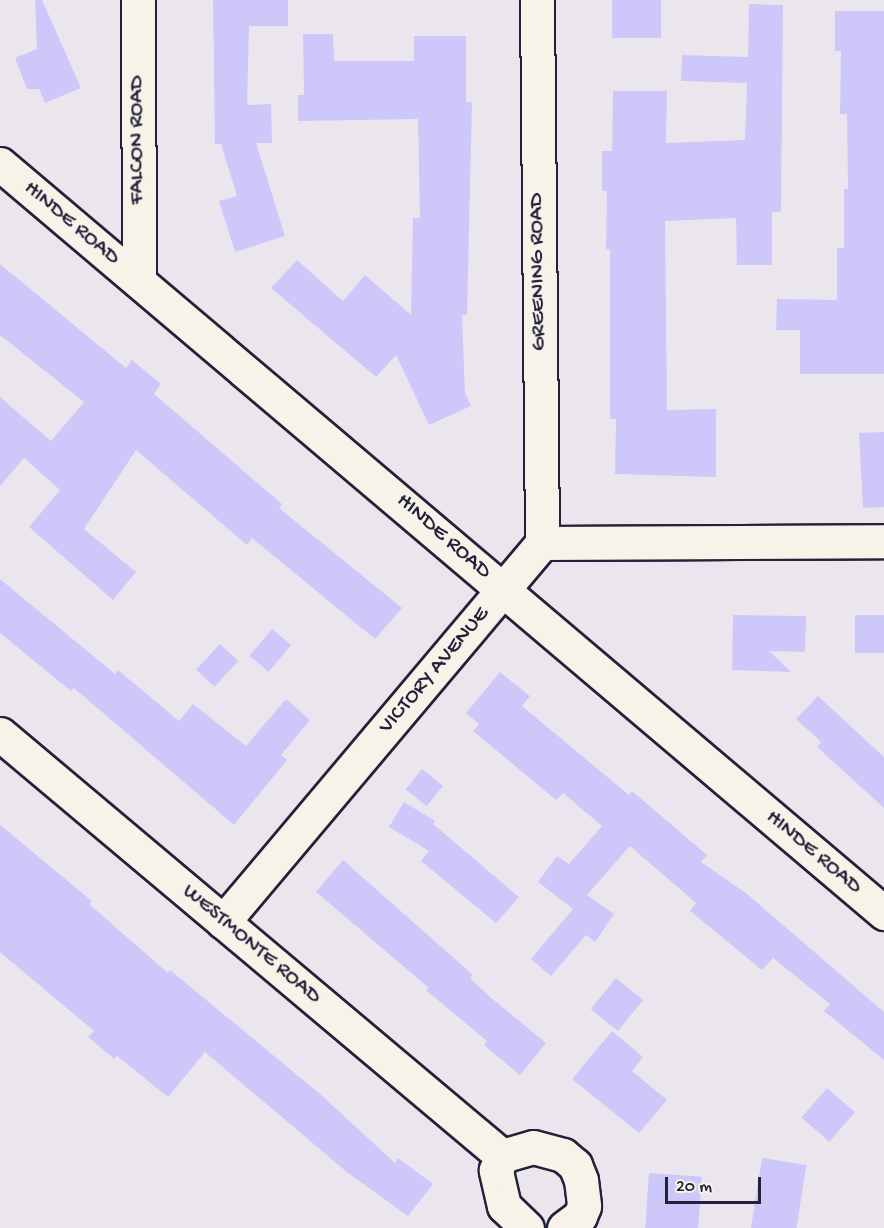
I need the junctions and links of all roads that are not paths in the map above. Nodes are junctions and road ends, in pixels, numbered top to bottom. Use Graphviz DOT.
graph roads {
  1 [pos="138,0"];
  2 [pos="537,0"];
  3 [pos="0,164"];
  4 [pos="139,280"];
  5 [pos="884,541"];
  6 [pos="542,543"];
  7 [pos="503,590"];
  8 [pos="0,734"];
  9 [pos="884,913"];
  10 [pos="223,922"];
  11 [pos="502,1156"];
  12 [pos="527,1228"];
  13 [pos="564,1228"];
  1 -- 4 [label="street, FALCON ROAD"];
  2 -- 6 [label="street, GREENING ROAD"];
  3 -- 4 [label="street, HINDE ROAD"];
  4 -- 7 [label="street, HINDE ROAD"];
  5 -- 6 [label="street"];
  6 -- 7 [label="street, VICTORY AVENUE"];
  7 -- 9 [label="street, HINDE ROAD"];
  7 -- 10 [label="street, VICTORY AVENUE"];
  8 -- 10 [label="street, WESTMONTE ROAD"];
  10 -- 11 [label="street, WESTMONTE ROAD"];
  11 -- 12 [label="street"];
  11 -- 13 [label="street"];
}
